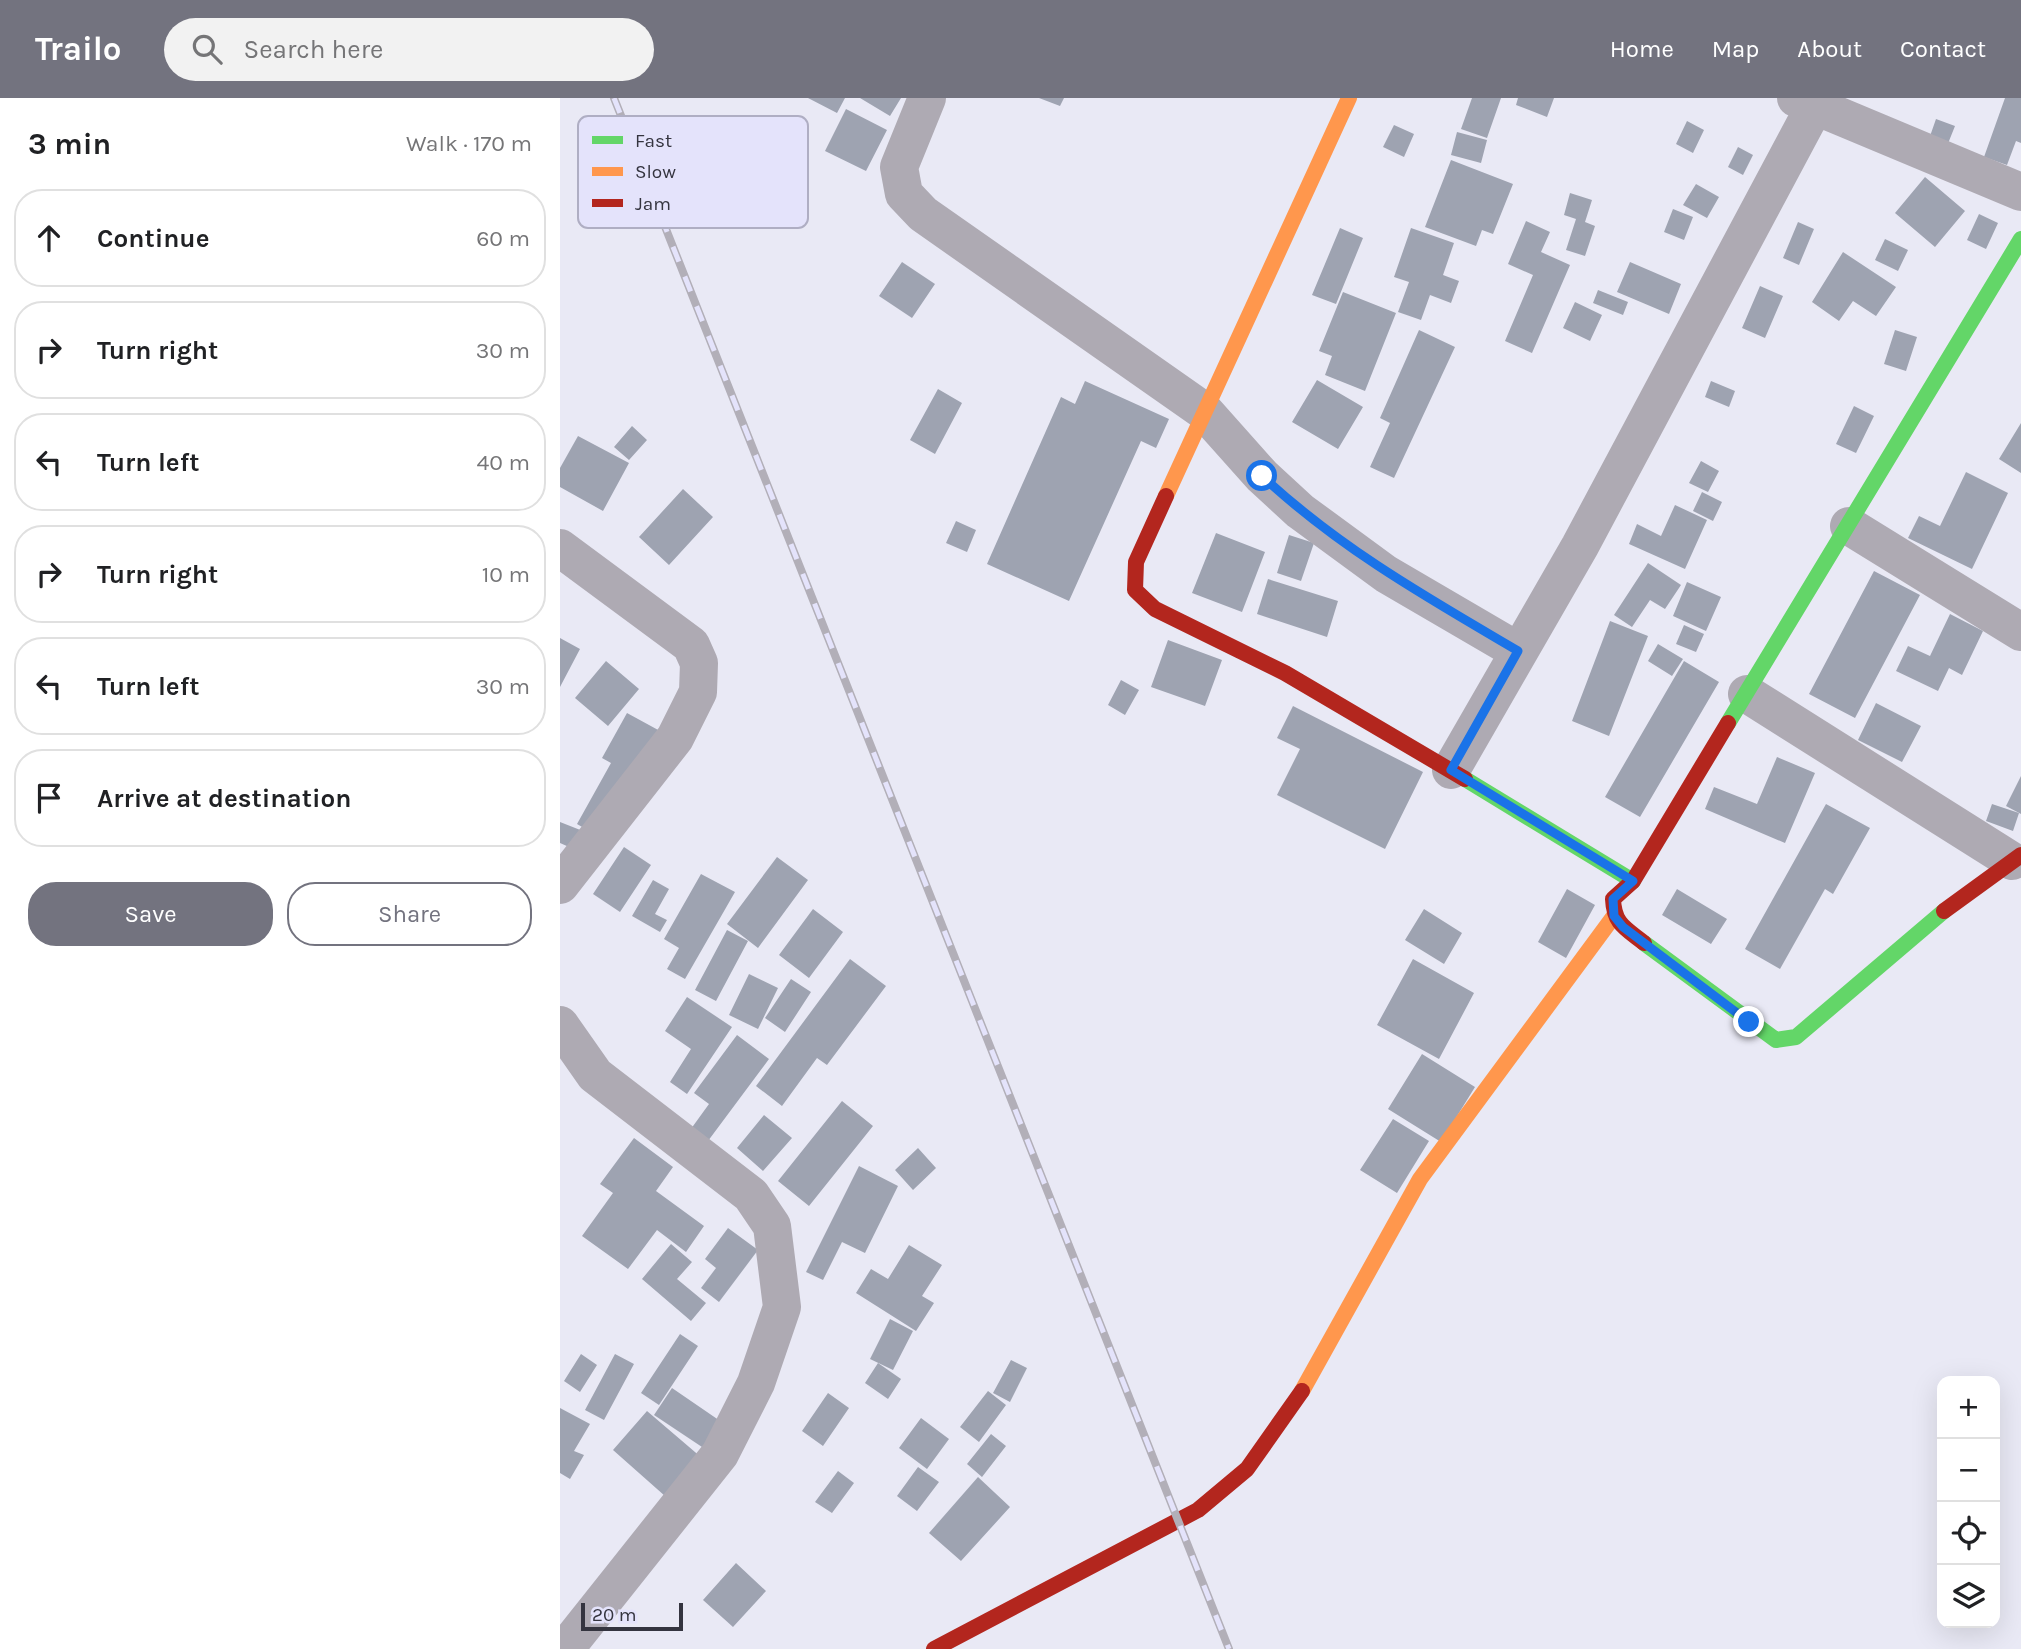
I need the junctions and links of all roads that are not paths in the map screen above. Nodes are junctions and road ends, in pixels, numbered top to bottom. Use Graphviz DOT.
graph roads {
  1 [pos="927,98"];
  2 [pos="1349,98"];
  3 [pos="1810,101"];
  4 [pos="2021,192"];
  5 [pos="2021,239"];
  6 [pos="1204,411"];
  7 [pos="1849,526"];
  8 [pos="560,548"];
  9 [pos="2021,632"];
  10 [pos="1518,651"];
  11 [pos="1747,694"];
  12 [pos="1451,770"];
  13 [pos="2017,858"];
  14 [pos="1633,881"];
  15 [pos="560,885"];
  16 [pos="1614,916"];
  17 [pos="560,1025"];
  18 [pos="565,1649"];
  19 [pos="934,1649"];
  1 -- 6 [label="street"];
  2 -- 6 [label="street"];
  3 -- 4 [label="street"];
  3 -- 10 [label="street"];
  5 -- 7 [label="street"];
  6 -- 10 [label="street"];
  6 -- 12 [label="street"];
  7 -- 9 [label="street"];
  7 -- 11 [label="street"];
  8 -- 15 [label="street"];
  10 -- 12 [label="street"];
  11 -- 13 [label="street"];
  11 -- 14 [label="street"];
  12 -- 14 [label="street"];
  13 -- 16 [label="street"];
  14 -- 16 [label="street"];
  16 -- 19 [label="street"];
  17 -- 18 [label="street"];
}
